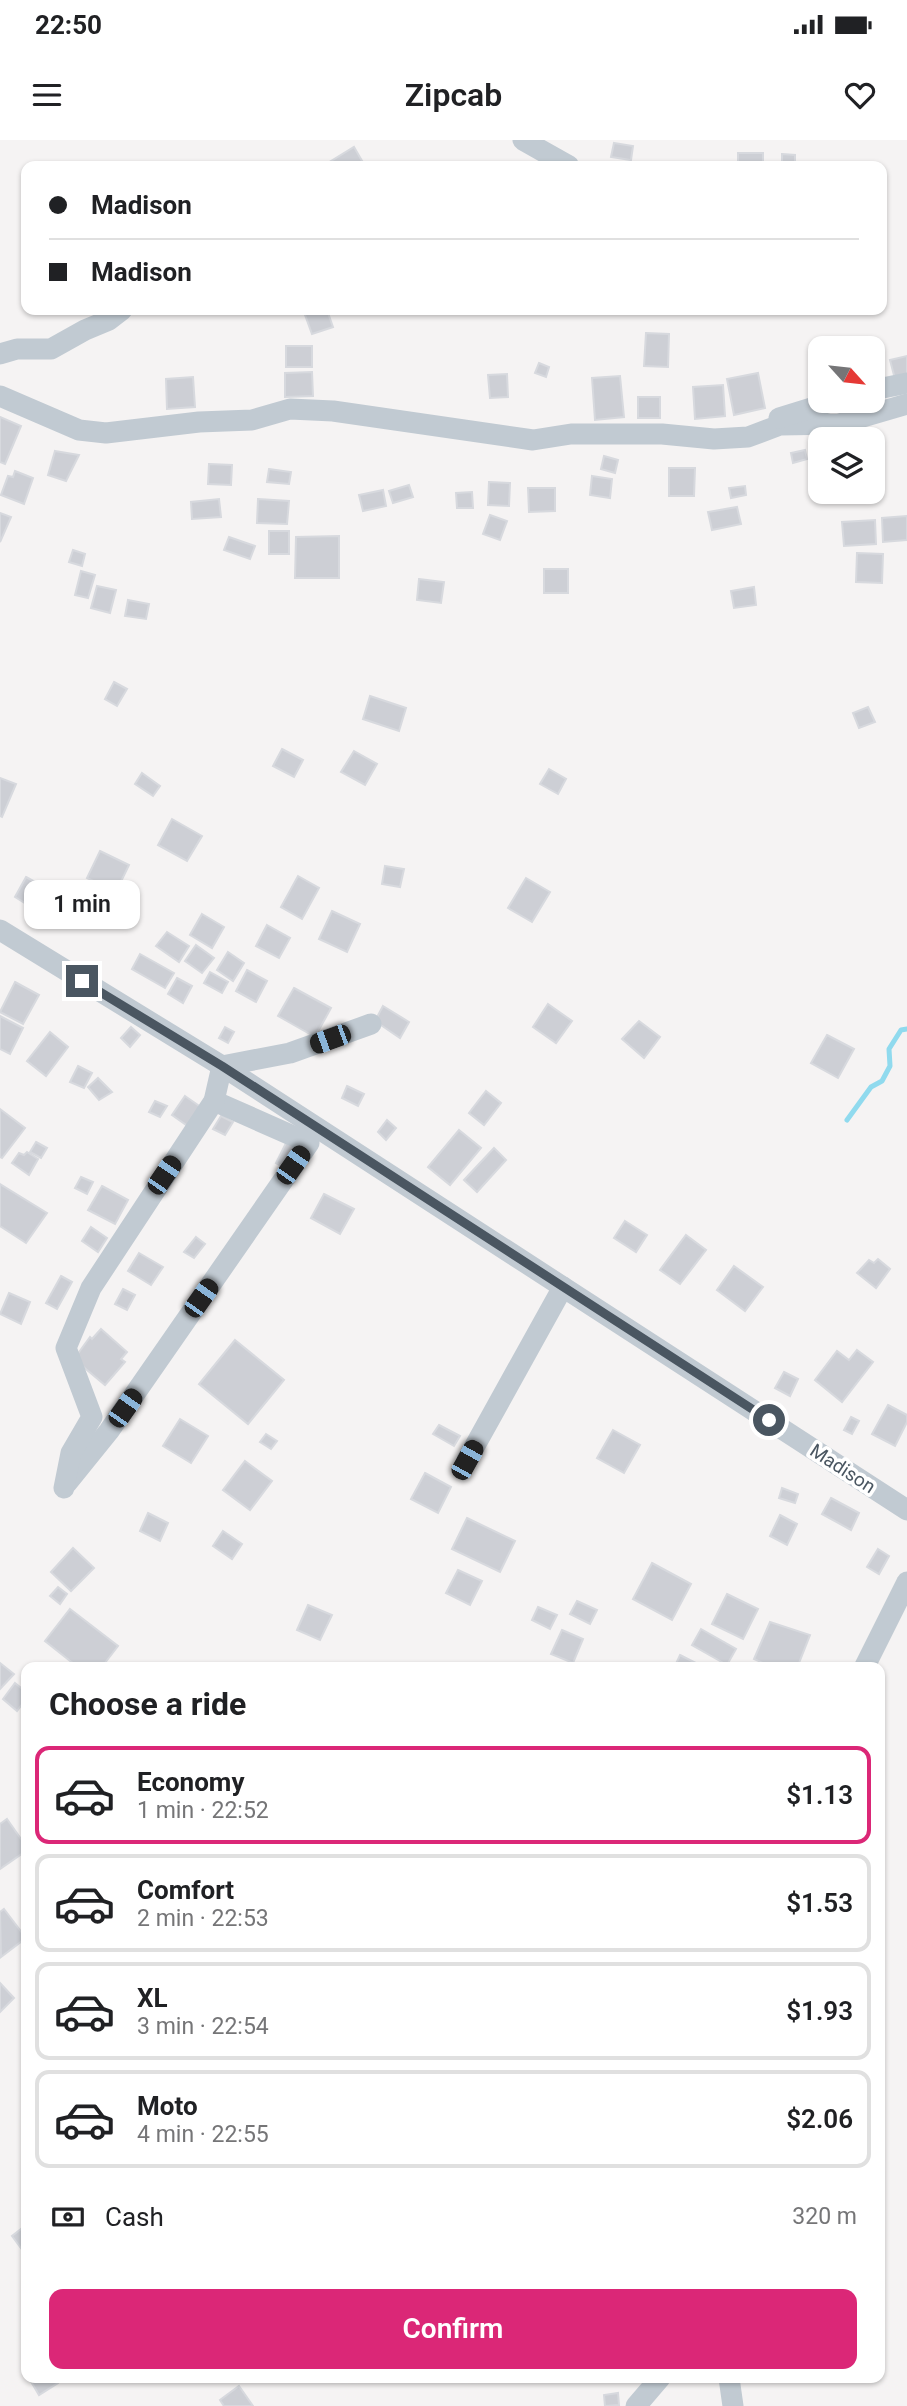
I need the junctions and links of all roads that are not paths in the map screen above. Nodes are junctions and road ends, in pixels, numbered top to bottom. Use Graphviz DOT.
graph roads {
  1 [pos="523,140"];
  2 [pos="560,161"];
  3 [pos="116,315"];
  4 [pos="0,354"];
  5 [pos="907,383"];
  6 [pos="886,387"];
  7 [pos="0,396"];
  8 [pos="907,404"];
  9 [pos="808,409"];
  10 [pos="733,438"];
  11 [pos="0,930"];
  12 [pos="371,1024"];
  13 [pos="222,1066"];
  14 [pos="214,1101"];
  15 [pos="563,1287"];
  16 [pos="467,1460"];
  17 [pos="907,1510"];
  18 [pos="907,1582"];
  19 [pos="867,1662"];
  20 [pos="656,2383"];
  21 [pos="730,2383"];
  22 [pos="636,2406"];
  23 [pos="733,2406"];
  1 -- 2 [label="street"];
  3 -- 4 [label="street"];
  5 -- 6 [label="street"];
  7 -- 10 [label="street"];
  8 -- 10 [label="street"];
  9 -- 10 [label="street"];
  11 -- 13 [label="street, Madison"];
  12 -- 13 [label="street"];
  13 -- 14 [label="street"];
  13 -- 15 [label="street, Madison"];
  14 -- 14 [label="street"];
  15 -- 16 [label="street"];
  15 -- 17 [label="street, Madison"];
  18 -- 19 [label="street"];
  20 -- 22 [label="street"];
  21 -- 23 [label="street"];
}
